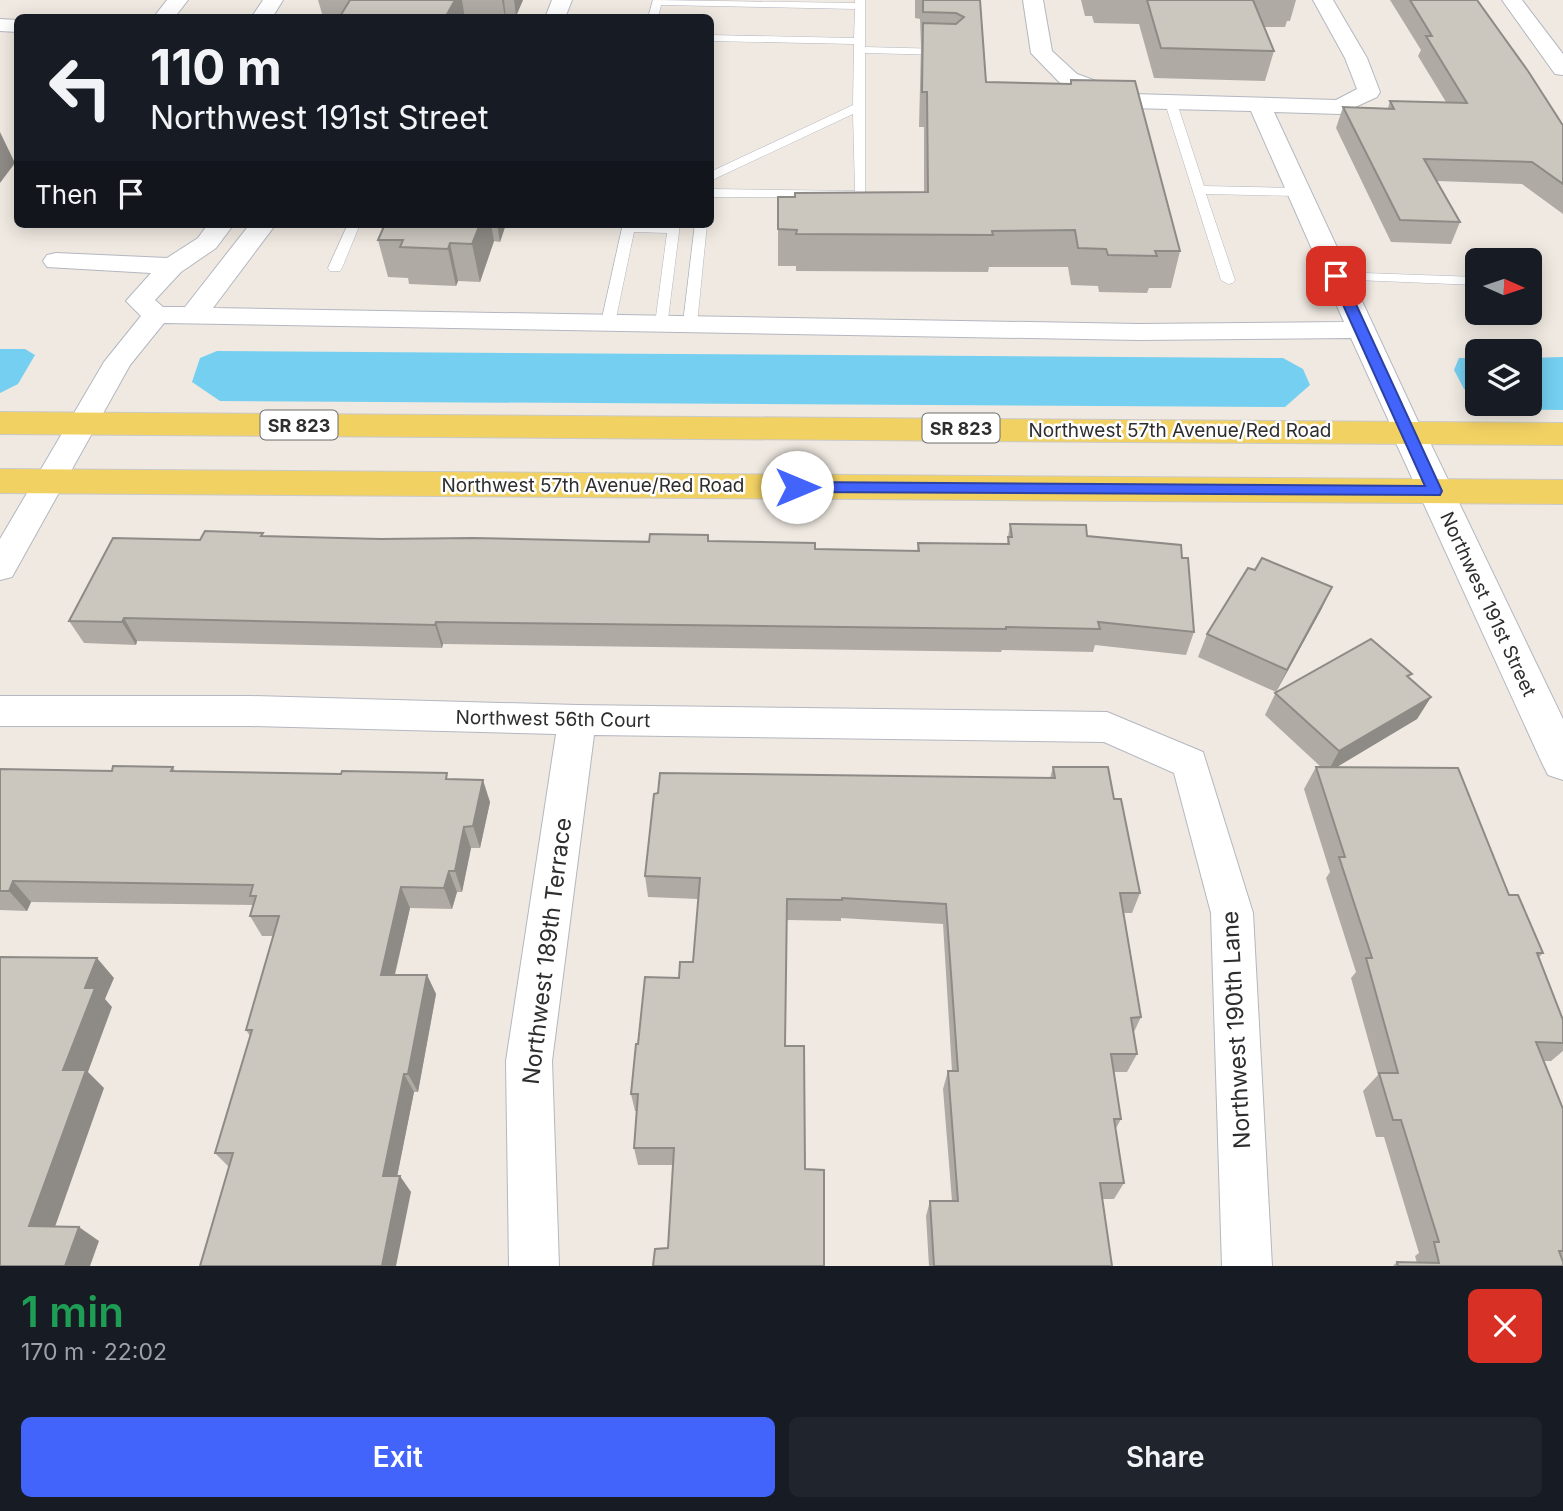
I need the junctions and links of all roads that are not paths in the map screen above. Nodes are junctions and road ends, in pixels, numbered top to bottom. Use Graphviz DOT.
graph roads {
  1 [pos="178,0"];
  2 [pos="1033,0"];
  3 [pos="1323,0"];
  4 [pos="1512,0"];
  5 [pos="860,3"];
  6 [pos="166,14"];
  7 [pos="654,14"];
  8 [pos="714,38"];
  9 [pos="860,46"];
  10 [pos="953,52"];
  11 [pos="1563,69"];
  12 [pos="1171,103"];
  13 [pos="859,107"];
  14 [pos="1260,107"];
  15 [pos="714,175"];
  16 [pos="1199,190"];
  17 [pos="1298,192"];
  18 [pos="714,193"];
  19 [pos="218,228"];
  20 [pos="260,228"];
  21 [pos="352,228"];
  22 [pos="629,228"];
  23 [pos="674,228"];
  24 [pos="701,228"];
  25 [pos="56,261"];
  26 [pos="172,267"];
  27 [pos="335,268"];
  28 [pos="1336,276"];
  29 [pos="1228,280"];
  30 [pos="1465,281"];
  31 [pos="156,315"];
  32 [pos="193,315"];
  33 [pos="608,323"];
  34 [pos="662,324"];
  35 [pos="690,324"];
  36 [pos="1361,330"];
  37 [pos="0,423"];
  38 [pos="82,424"];
  39 [pos="1408,432"];
  40 [pos="1563,434"];
  41 [pos="0,481"];
  42 [pos="49,482"];
  43 [pos="1435,491"];
  44 [pos="1563,492"];
  45 [pos="0,568"];
  46 [pos="0,711"];
  47 [pos="577,720"];
  48 [pos="1107,727"];
  49 [pos="1563,762"];
  50 [pos="534,1266"];
  51 [pos="1247,1266"];
  1 -- 6 [label="street"];
  2 -- 12 [label="street"];
  3 -- 14 [label="street"];
  4 -- 11 [label="street"];
  5 -- 7 [label="lane"];
  5 -- 9 [label="lane"];
  8 -- 9 [label="lane"];
  9 -- 10 [label="lane"];
  9 -- 13 [label="lane"];
  12 -- 14 [label="street"];
  12 -- 16 [label="lane"];
  13 -- 15 [label="lane"];
  13 -- 18 [label="lane"];
  14 -- 17 [label="street, Northwest 191st Street"];
  16 -- 17 [label="lane"];
  16 -- 29 [label="lane"];
  17 -- 28 [label="street, Northwest 191st Street"];
  19 -- 26 [label="street"];
  20 -- 32 [label="street"];
  21 -- 27 [label="lane"];
  22 -- 33 [label="lane"];
  23 -- 34 [label="lane"];
  24 -- 35 [label="lane"];
  25 -- 26 [label="street"];
  26 -- 31 [label="street"];
  28 -- 30 [label="lane"];
  28 -- 36 [label="street, Northwest 191st Street"];
  31 -- 32 [label="street"];
  31 -- 38 [label="street"];
  32 -- 33 [label="street"];
  33 -- 34 [label="street"];
  34 -- 35 [label="street"];
  35 -- 36 [label="street"];
  36 -- 39 [label="street, Northwest 191st Street"];
  37 -- 38 [label="main road, Northwest 57th Avenue/Red Road / SR 823"];
  38 -- 39 [label="main road, Northwest 57th Avenue/Red Road / SR 823"];
  38 -- 42 [label="street"];
  39 -- 40 [label="main road, Northwest 57th Avenue/Red Road / SR 823"];
  39 -- 43 [label="street, Northwest 191st Street"];
  41 -- 42 [label="main road, Northwest 57th Avenue/Red Road"];
  42 -- 43 [label="main road, Northwest 57th Avenue/Red Road"];
  42 -- 45 [label="street"];
  43 -- 44 [label="main road, Northwest 57th Avenue/Red Road"];
  43 -- 49 [label="street, Northwest 191st Street"];
  46 -- 47 [label="street, Northwest 56th Court"];
  47 -- 48 [label="street, Northwest 56th Court"];
  47 -- 50 [label="street, Northwest 189th Terrace"];
  48 -- 51 [label="street, Northwest 190th Lane"];
}
